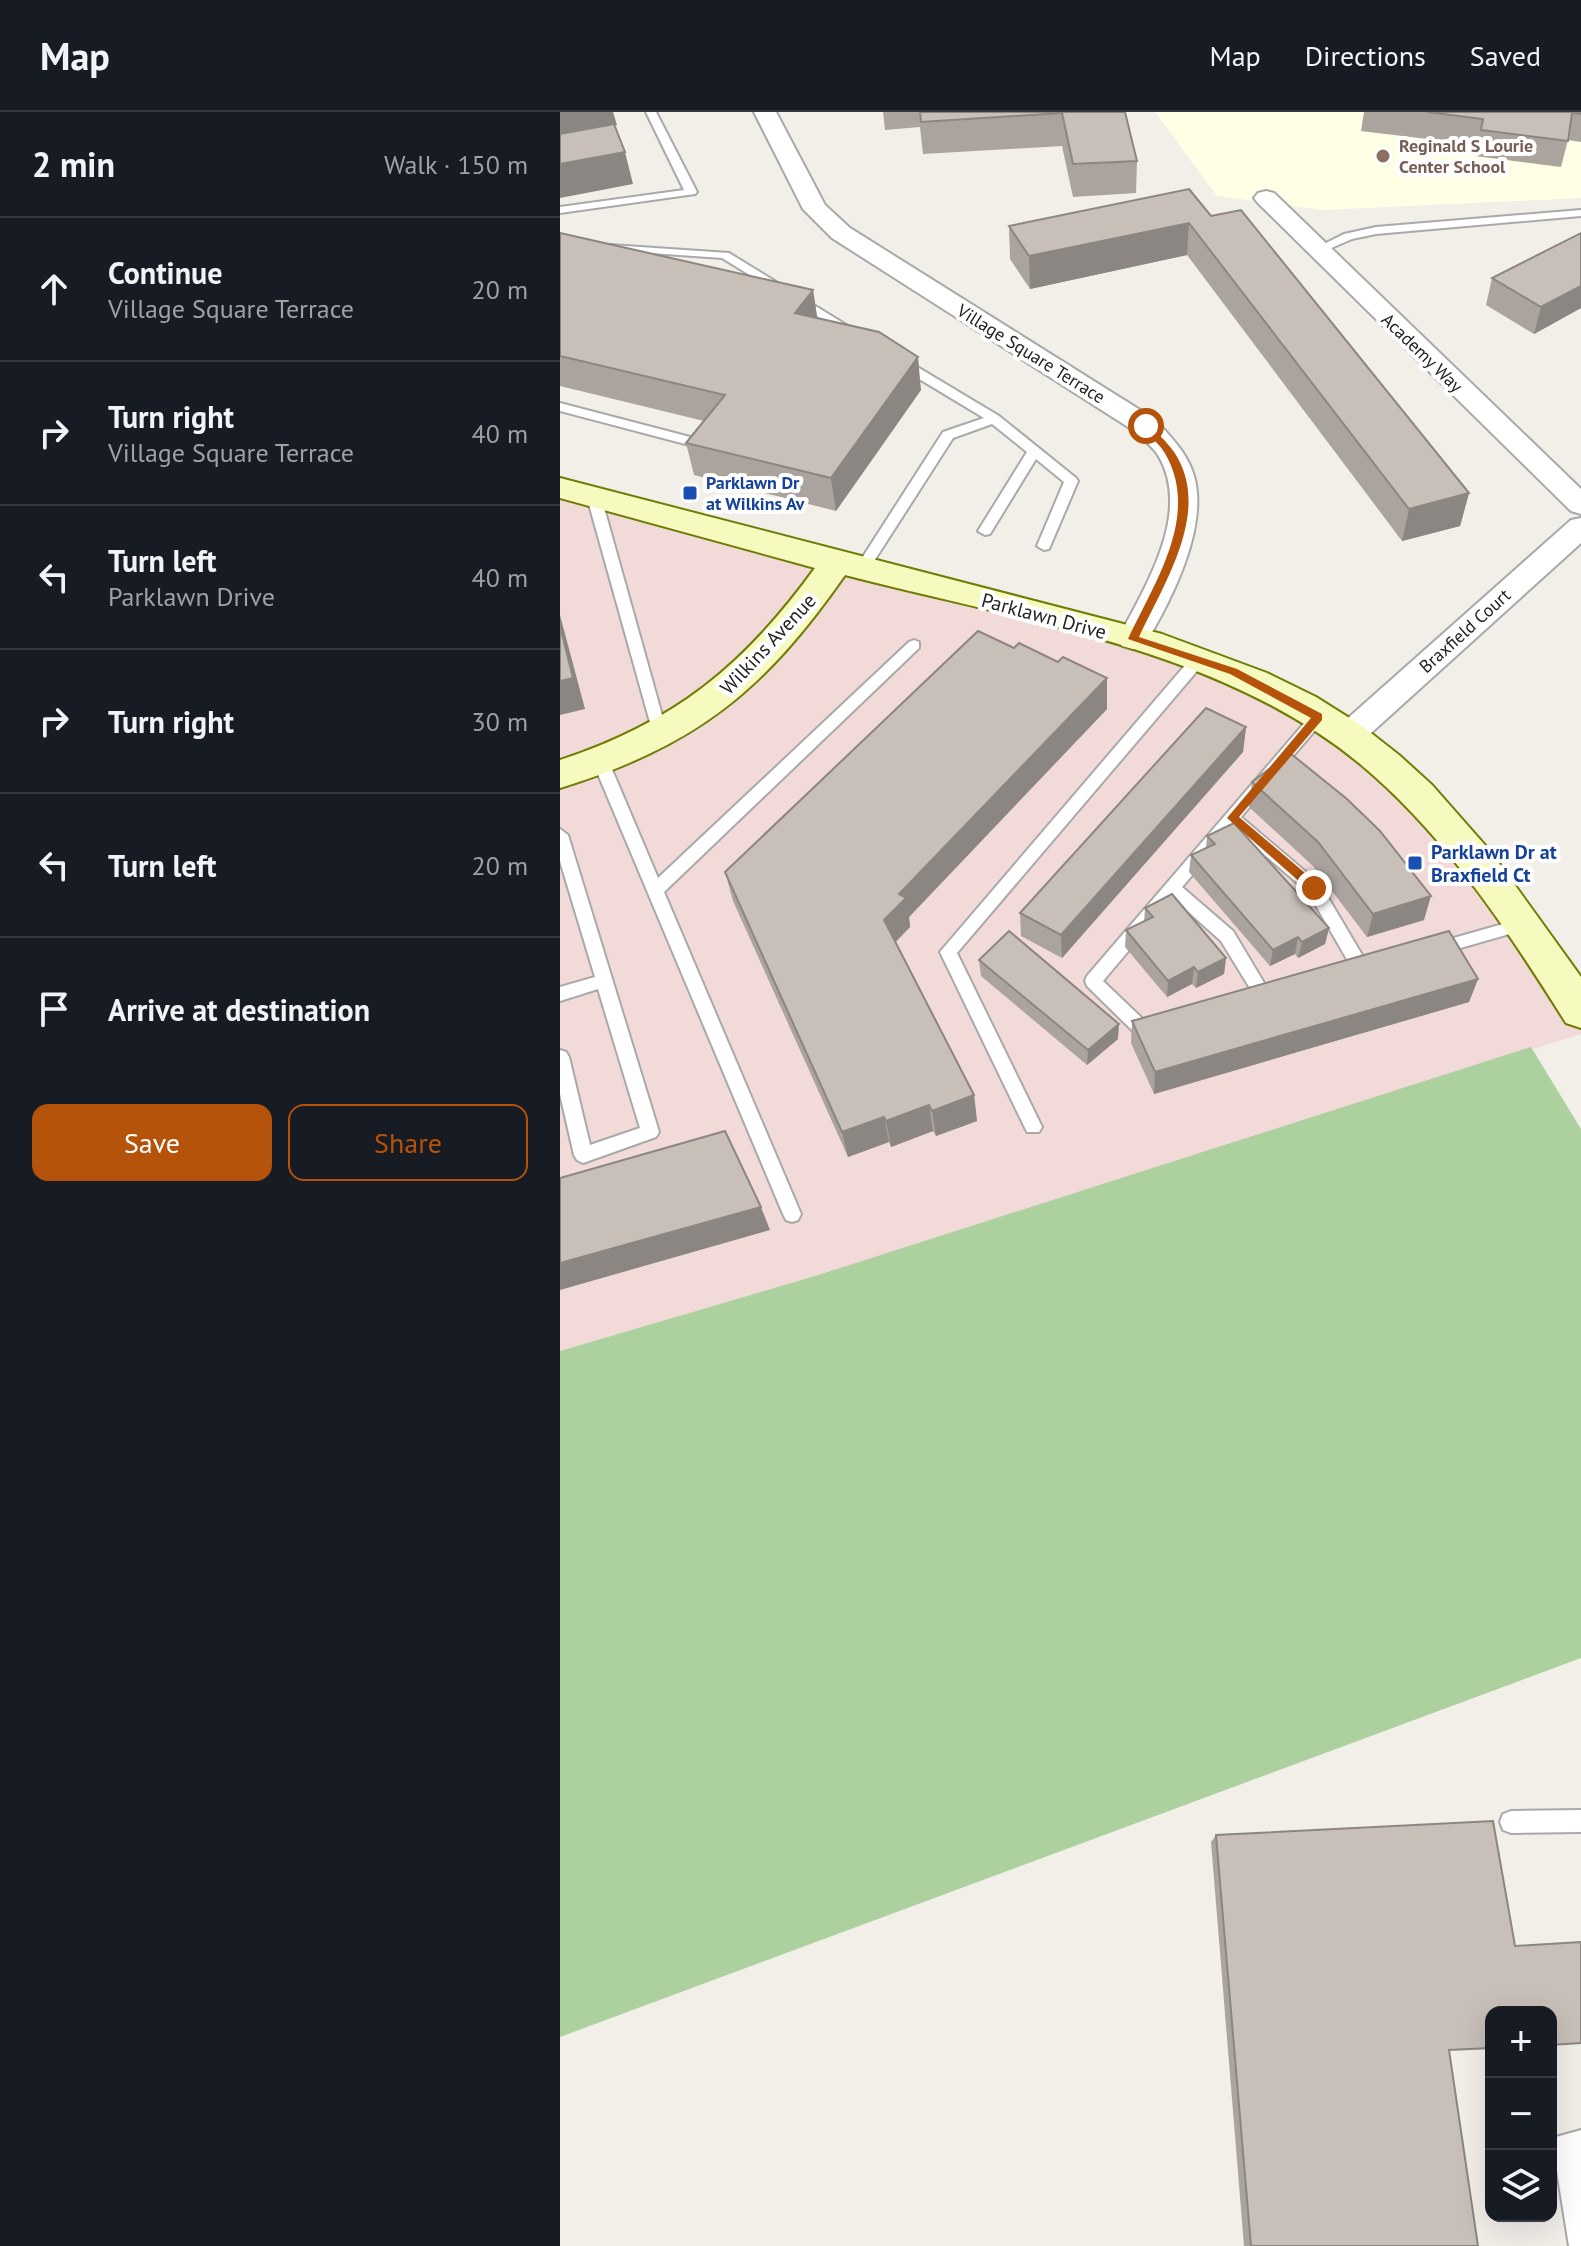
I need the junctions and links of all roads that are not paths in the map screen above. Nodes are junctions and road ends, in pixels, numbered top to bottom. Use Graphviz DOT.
graph roads {
  1 [pos="651,112"];
  2 [pos="765,112"];
  3 [pos="1266,198"];
  4 [pos="560,210"];
  5 [pos="1581,213"];
  6 [pos="590,247"];
  7 [pos="1318,250"];
  8 [pos="873,345"];
  9 [pos="886,353"];
  10 [pos="560,407"];
  11 [pos="994,419"];
  12 [pos="708,446"];
  13 [pos="1034,452"];
  14 [pos="560,488"];
  15 [pos="1576,494"];
  16 [pos="594,497"];
  17 [pos="1581,527"];
  18 [pos="985,531"];
  19 [pos="1044,546"];
  20 [pos="849,566"];
  21 [pos="1133,639"];
  22 [pos="914,645"];
  23 [pos="1198,660"];
  24 [pos="1318,717"];
  25 [pos="660,733"];
  26 [pos="1349,735"];
  27 [pos="600,760"];
  28 [pos="560,774"];
  29 [pos="1232,818"];
  30 [pos="560,835"];
  31 [pos="1172,888"];
  32 [pos="655,890"];
  33 [pos="1524,924"];
  34 [pos="1421,954"];
  35 [pos="1362,970"];
  36 [pos="604,981"];
  37 [pos="560,994"];
  38 [pos="1264,998"];
  39 [pos="1581,1011"];
  40 [pos="1175,1023"];
  41 [pos="560,1057"];
  42 [pos="1033,1127"];
  43 [pos="792,1214"];
  44 [pos="1581,1821"];
  45 [pos="1511,1822"];
  46 [pos="1581,2142"];
  47 [pos="1581,2245"];
  1 -- 4 [label="lane"];
  2 -- 21 [label="street, Village Square Terrace"];
  3 -- 7 [label="street, Academy Way"];
  5 -- 7 [label="lane"];
  6 -- 8 [label="lane"];
  7 -- 15 [label="street, Academy Way"];
  9 -- 11 [label="lane"];
  10 -- 12 [label="lane"];
  11 -- 13 [label="lane"];
  11 -- 20 [label="lane"];
  13 -- 18 [label="lane"];
  13 -- 19 [label="lane"];
  14 -- 16 [label="main road, Parklawn Drive"];
  16 -- 20 [label="main road, Parklawn Drive"];
  16 -- 25 [label="lane"];
  17 -- 26 [label="street, Braxfield Court"];
  20 -- 21 [label="main road, Parklawn Drive"];
  20 -- 25 [label="main road, Wilkins Avenue"];
  21 -- 23 [label="main road, Parklawn Drive"];
  22 -- 32 [label="lane"];
  23 -- 24 [label="main road, Parklawn Drive"];
  23 -- 42 [label="lane"];
  24 -- 26 [label="main road, Parklawn Drive"];
  24 -- 29 [label="lane"];
  25 -- 27 [label="main road, Wilkins Avenue"];
  26 -- 33 [label="main road, Parklawn Drive"];
  27 -- 28 [label="main road, Wilkins Avenue"];
  27 -- 32 [label="lane"];
  29 -- 31 [label="lane"];
  29 -- 35 [label="lane"];
  30 -- 36 [label="lane"];
  31 -- 38 [label="lane"];
  31 -- 40 [label="lane"];
  32 -- 43 [label="lane"];
  33 -- 34 [label="lane"];
  33 -- 39 [label="main road, Parklawn Drive"];
  36 -- 37 [label="lane"];
  36 -- 41 [label="lane"];
  44 -- 45 [label="lane"];
  46 -- 47 [label="lane"];
}
